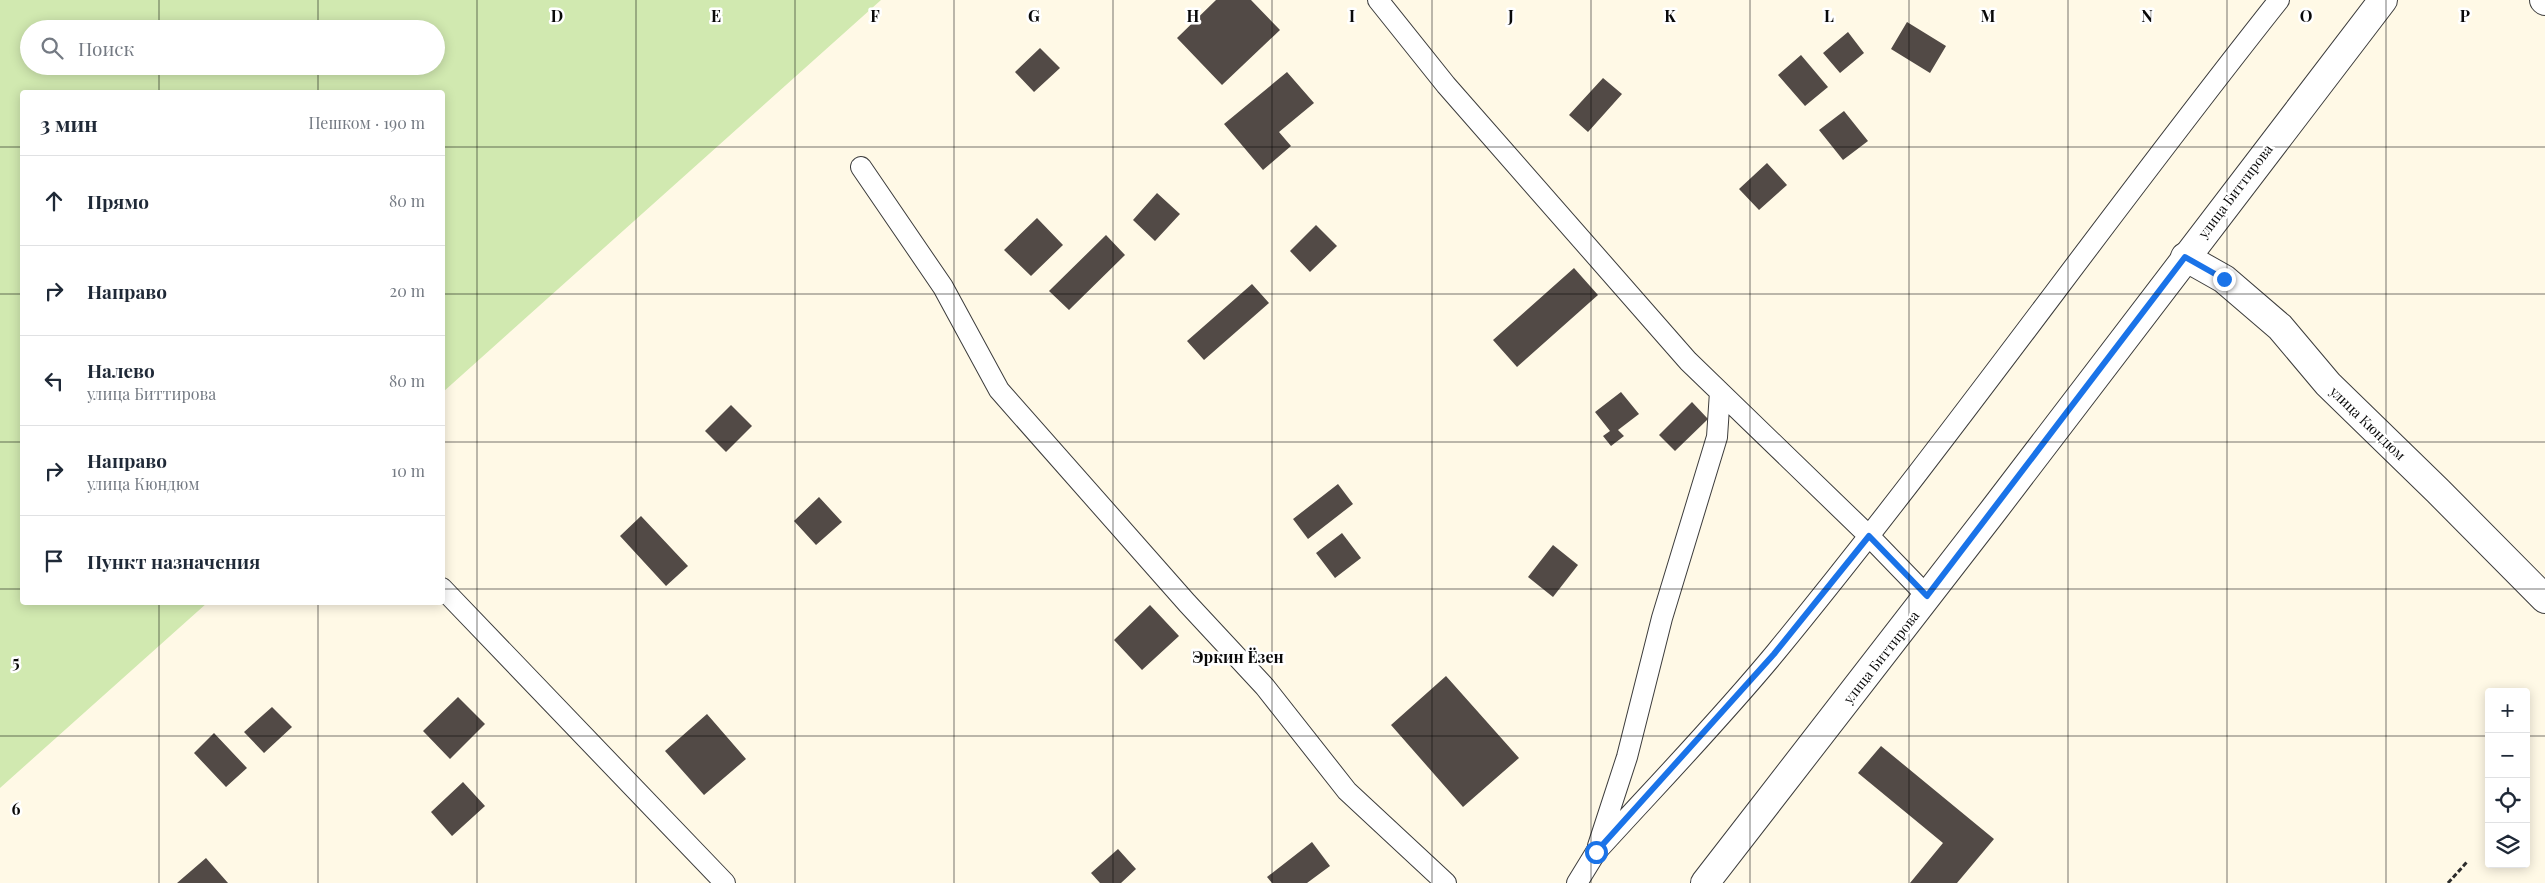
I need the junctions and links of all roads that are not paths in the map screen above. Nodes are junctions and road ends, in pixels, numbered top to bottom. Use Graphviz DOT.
graph roads {
  1 [pos="1378,0"];
  2 [pos="2280,0"];
  3 [pos="2383,0"];
  4 [pos="861,167"];
  5 [pos="2185,257"];
  6 [pos="1720,392"];
  7 [pos="1869,536"];
  8 [pos="445,591"];
  9 [pos="1927,596"];
  10 [pos="2545,600"];
  11 [pos="1596,852"];
  12 [pos="724,883"];
  13 [pos="1446,883"];
  14 [pos="1577,883"];
  15 [pos="1705,883"];
  1 -- 6 [label="lane"];
  2 -- 7 [label="lane"];
  3 -- 5 [label="street, улица Биттирова"];
  4 -- 13 [label="lane"];
  5 -- 9 [label="street, улица Биттирова"];
  5 -- 10 [label="street, улица Кюндюм"];
  6 -- 7 [label="lane"];
  6 -- 11 [label="lane"];
  7 -- 9 [label="lane"];
  7 -- 11 [label="lane"];
  8 -- 12 [label="lane"];
  9 -- 15 [label="street, улица Биттирова"];
  11 -- 14 [label="lane"];
}
